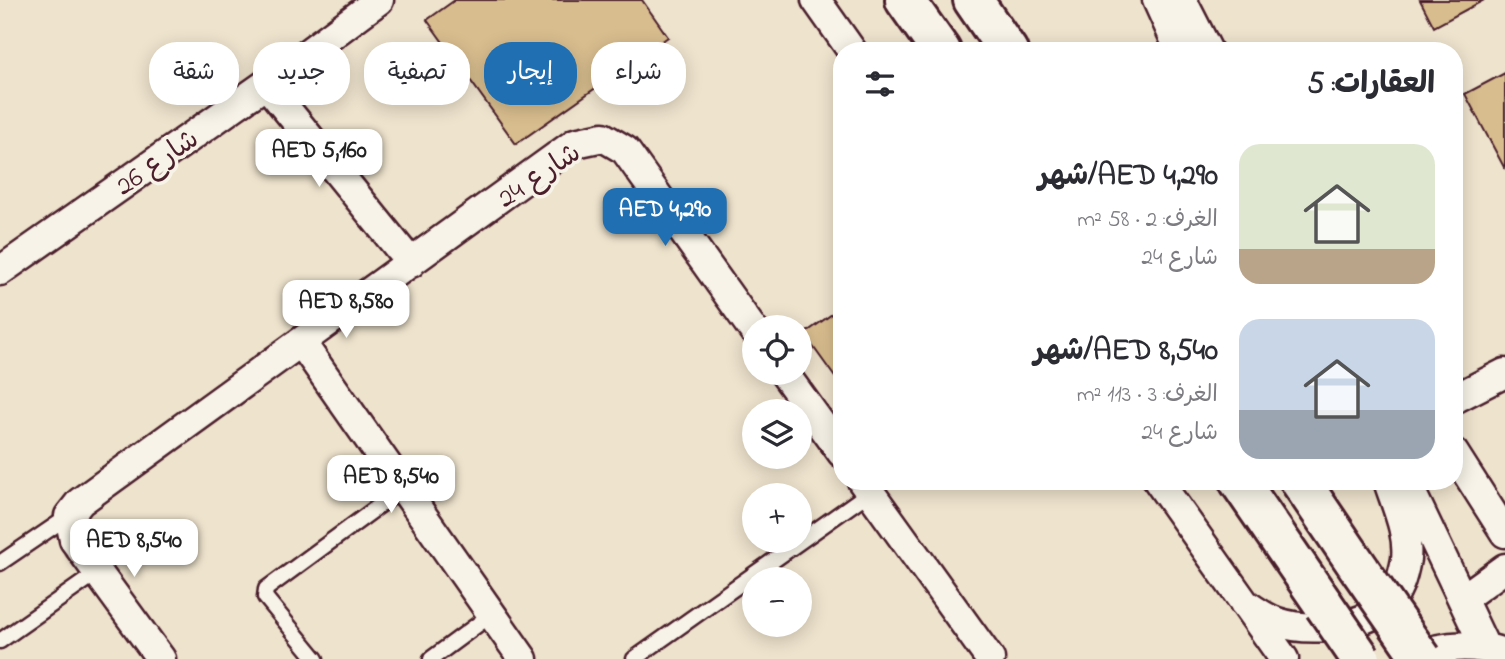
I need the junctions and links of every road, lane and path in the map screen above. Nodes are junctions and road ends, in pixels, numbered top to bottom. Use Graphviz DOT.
graph roads {
  1 [pos="379,0"];
  2 [pos="816,0"];
  3 [pos="905,0"];
  4 [pos="973,0"];
  5 [pos="1157,0"];
  6 [pos="1182,0"];
  7 [pos="322,42"];
  8 [pos="846,42"];
  9 [pos="934,42"];
  10 [pos="1002,42"];
  11 [pos="1176,42"];
  12 [pos="1203,42"];
  13 [pos="253,93"];
  14 [pos="283,105"];
  15 [pos="411,264"];
  16 [pos="0,271"];
  17 [pos="743,315"];
  18 [pos="301,342"];
  19 [pos="1505,373"];
  20 [pos="794,385"];
  21 [pos="1463,394"];
  22 [pos="833,440"];
  23 [pos="1463,467"];
  24 [pos="402,489"];
  25 [pos="861,490"];
  26 [pos="869,490"];
  27 [pos="1164,490"];
  28 [pos="1244,490"];
  29 [pos="1306,490"];
  30 [pos="1391,490"];
  31 [pos="1410,490"];
  32 [pos="69,516"];
  33 [pos="1505,533"];
  34 [pos="0,563"];
  35 [pos="1505,568"];
  36 [pos="98,572"];
  37 [pos="1462,599"];
  38 [pos="1244,603"];
  39 [pos="492,614"];
  40 [pos="0,641"];
  41 [pos="1495,650"];
  42 [pos="161,659"];
  43 [pos="316,659"];
  44 [pos="431,659"];
  45 [pos="523,659"];
  46 [pos="634,659"];
  47 [pos="990,659"];
  48 [pos="1284,659"];
  49 [pos="1361,659"];
  50 [pos="1411,659"];
  51 [pos="1422,659"];
  1 -- 7 [label="street, شارع 26"];
  2 -- 8 [label="street"];
  3 -- 9 [label="highway"];
  4 -- 10 [label="highway"];
  5 -- 11 [label="street"];
  6 -- 12 [label="street"];
  13 -- 16 [label="street, شارع 26"];
  14 -- 15 [label="street"];
  15 -- 17 [label="street, شارع 24"];
  15 -- 18 [label="street, شارع 24"];
  18 -- 24 [label="street"];
  18 -- 32 [label="street, شارع 24"];
  19 -- 21 [label="street"];
  20 -- 22 [label="street"];
  23 -- 33 [label="street"];
  24 -- 39 [label="street"];
  24 -- 43 [label="lane"];
  25 -- 46 [label="lane"];
  26 -- 47 [label="street"];
  27 -- 38 [label="street"];
  28 -- 49 [label="highway, bridge"];
  29 -- 51 [label="highway, bridge"];
  30 -- 38 [label="street"];
  31 -- 37 [label="street"];
  32 -- 34 [label="lane"];
  32 -- 36 [label="street"];
  35 -- 37 [label="street"];
  36 -- 40 [label="lane"];
  36 -- 42 [label="street"];
  37 -- 41 [label="street"];
  38 -- 48 [label="street"];
  39 -- 44 [label="lane"];
  39 -- 45 [label="street"];
  41 -- 50 [label="street"];
}
